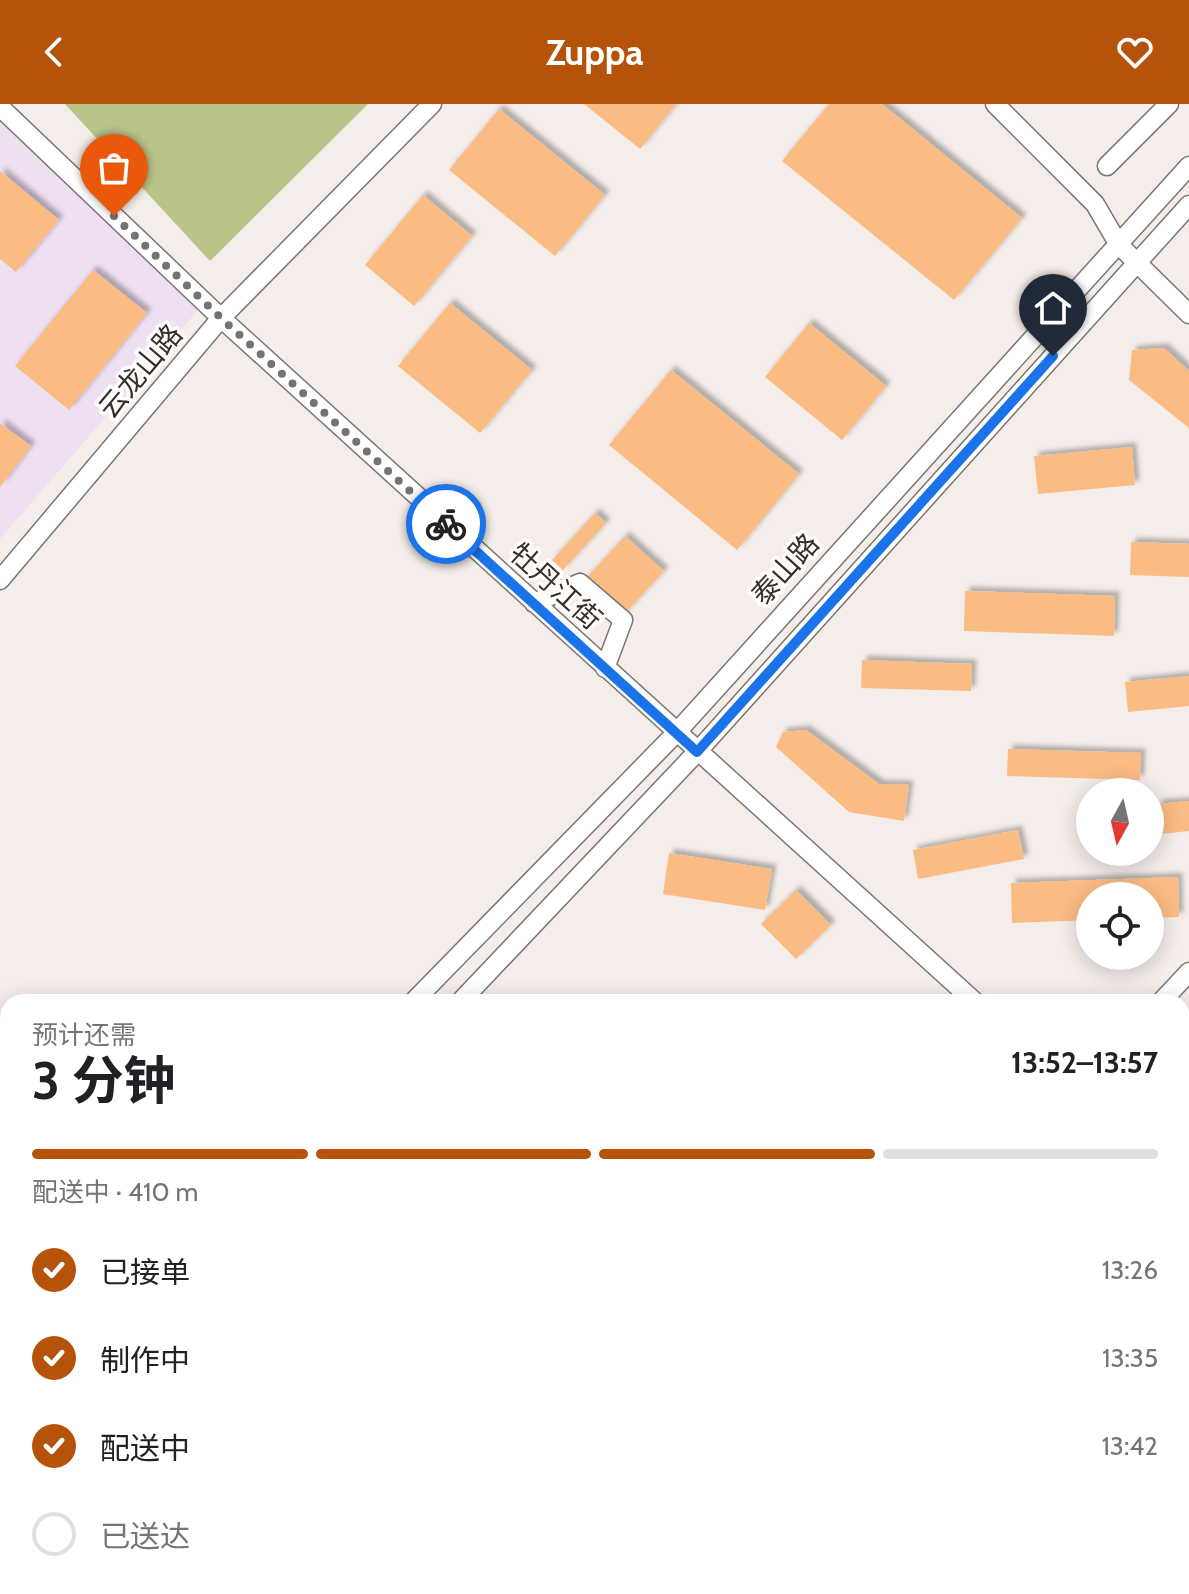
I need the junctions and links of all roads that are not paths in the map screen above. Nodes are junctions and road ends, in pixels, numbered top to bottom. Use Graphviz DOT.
graph roads {
  1 [pos="432,104"];
  2 [pos="995,104"];
  3 [pos="1169,104"];
  4 [pos="0,107"];
  5 [pos="1107,166"];
  6 [pos="1189,166"];
  7 [pos="1189,205"];
  8 [pos="1119,245"];
  9 [pos="1137,263"];
  10 [pos="1189,314"];
  11 [pos="221,318"];
  12 [pos="0,580"];
  13 [pos="534,603"];
  14 [pos="605,668"];
  15 [pos="676,733"];
  16 [pos="697,752"];
  17 [pos="1189,972"];
  18 [pos="421,994"];
  19 [pos="468,994"];
  20 [pos="966,994"];
  21 [pos="1168,994"];
  1 -- 11 [label="street, 云龙山路"];
  2 -- 8 [label="street"];
  3 -- 5 [label="street"];
  4 -- 11 [label="street, 牡丹江街"];
  6 -- 8 [label="street, 泰山路"];
  7 -- 9 [label="street, 泰山路"];
  8 -- 9 [label="street"];
  8 -- 15 [label="street, 泰山路"];
  9 -- 10 [label="street"];
  9 -- 16 [label="street, 泰山路"];
  11 -- 12 [label="street, 云龙山路"];
  11 -- 13 [label="street, 牡丹江街"];
  13 -- 14 [label="street, 牡丹江街"];
  13 -- 14 [label="street"];
  14 -- 15 [label="street, 牡丹江街"];
  15 -- 16 [label="street, 牡丹江街"];
  15 -- 18 [label="street, 泰山路"];
  16 -- 19 [label="street, 泰山路"];
  16 -- 20 [label="street, 牡丹江街"];
  17 -- 21 [label="street"];
}
